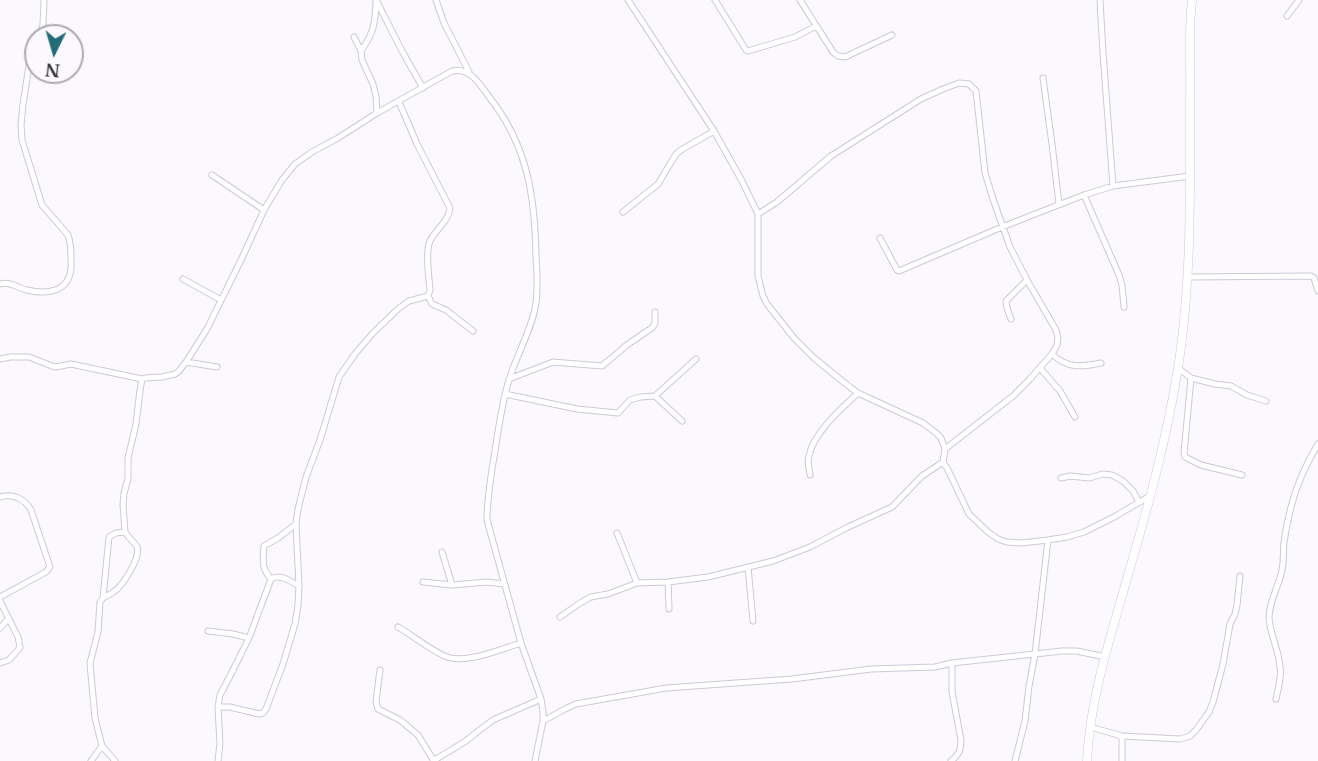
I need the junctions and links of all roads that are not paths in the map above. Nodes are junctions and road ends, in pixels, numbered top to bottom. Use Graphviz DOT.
graph roads {
  1 [pos="44,0"];
  2 [pos="376,0"];
  3 [pos="436,0"];
  4 [pos="715,0"];
  5 [pos="800,0"];
  6 [pos="1100,0"];
  7 [pos="1192,0"];
  8 [pos="1299,0"];
  9 [pos="631,1"];
  10 [pos="1287,16"];
  11 [pos="43,24"];
  12 [pos="816,26"];
  13 [pos="892,34"];
  14 [pos="354,37"];
  15 [pos="361,51"];
  16 [pos="469,73"];
  17 [pos="1044,78"];
  18 [pos="27,84"];
  19 [pos="423,88"];
  20 [pos="399,102"];
  21 [pos="377,113"];
  22 [pos="714,131"];
  23 [pos="212,175"];
  24 [pos="1190,176"];
  25 [pos="1113,186"];
  26 [pos="1083,195"];
  27 [pos="1059,204"];
  28 [pos="264,210"];
  29 [pos="623,212"];
  30 [pos="758,214"];
  31 [pos="1002,227"];
  32 [pos="880,238"];
  33 [pos="1188,277"];
  34 [pos="183,279"];
  35 [pos="1027,280"];
  36 [pos="0,284"];
  37 [pos="1318,291"];
  38 [pos="428,296"];
  39 [pos="221,300"];
  40 [pos="1124,307"];
  41 [pos="655,312"];
  42 [pos="1011,319"];
  43 [pos="473,330"];
  44 [pos="1052,354"];
  45 [pos="0,359"];
  46 [pos="696,359"];
  47 [pos="186,362"];
  48 [pos="1101,363"];
  49 [pos="218,367"];
  50 [pos="1040,368"];
  51 [pos="1178,368"];
  52 [pos="1191,378"];
  53 [pos="142,379"];
  54 [pos="509,379"];
  55 [pos="858,393"];
  56 [pos="505,394"];
  57 [pos="655,396"];
  58 [pos="1266,401"];
  59 [pos="1076,417"];
  60 [pos="682,421"];
  61 [pos="1318,444"];
  62 [pos="945,449"];
  63 [pos="943,462"];
  64 [pos="810,475"];
  65 [pos="1242,475"];
  66 [pos="1061,478"];
  67 [pos="1151,495"];
  68 [pos="0,497"];
  69 [pos="1139,502"];
  70 [pos="296,524"];
  71 [pos="125,532"];
  72 [pos="617,533"];
  73 [pos="1048,540"];
  74 [pos="442,552"];
  75 [pos="748,567"];
  76 [pos="1240,576"];
  77 [pos="271,579"];
  78 [pos="423,582"];
  79 [pos="668,582"];
  80 [pos="637,583"];
  81 [pos="504,584"];
  82 [pos="452,585"];
  83 [pos="299,586"];
  84 [pos="103,597"];
  85 [pos="0,599"];
  86 [pos="669,609"];
  87 [pos="560,617"];
  88 [pos="8,619"];
  89 [pos="753,621"];
  90 [pos="398,627"];
  91 [pos="0,628"];
  92 [pos="208,631"];
  93 [pos="249,638"];
  94 [pos="521,643"];
  95 [pos="1035,654"];
  96 [pos="1105,657"];
  97 [pos="0,663"];
  98 [pos="952,663"];
  99 [pos="380,670"];
  100 [pos="541,699"];
  101 [pos="1276,699"];
  102 [pos="218,707"];
  103 [pos="543,721"];
  104 [pos="1090,727"];
  105 [pos="1122,736"];
  106 [pos="102,746"];
  107 [pos="91,761"];
  108 [pos="115,761"];
  109 [pos="218,761"];
  110 [pos="434,761"];
  111 [pos="535,761"];
  112 [pos="951,761"];
  113 [pos="1015,761"];
  114 [pos="1087,761"];
  115 [pos="1122,761"];
  1 -- 11 [label="street"];
  2 -- 15 [label="street"];
  2 -- 19 [label="street"];
  3 -- 16 [label="street"];
  4 -- 12 [label="street"];
  5 -- 12 [label="street"];
  6 -- 25 [label="street"];
  7 -- 24 [label="street"];
  8 -- 10 [label="street"];
  9 -- 22 [label="street"];
  12 -- 13 [label="street"];
  14 -- 15 [label="street"];
  15 -- 21 [label="street"];
  16 -- 19 [label="street"];
  16 -- 54 [label="street"];
  17 -- 27 [label="street"];
  18 -- 36 [label="street"];
  19 -- 20 [label="street"];
  20 -- 21 [label="street"];
  20 -- 38 [label="street"];
  21 -- 28 [label="street"];
  22 -- 29 [label="street"];
  22 -- 30 [label="street"];
  23 -- 28 [label="street"];
  24 -- 25 [label="street"];
  24 -- 33 [label="street"];
  25 -- 26 [label="street"];
  26 -- 27 [label="street"];
  26 -- 40 [label="street"];
  27 -- 31 [label="street"];
  28 -- 39 [label="street"];
  30 -- 31 [label="street"];
  30 -- 55 [label="street"];
  31 -- 32 [label="street"];
  31 -- 35 [label="street"];
  33 -- 37 [label="street"];
  33 -- 51 [label="street"];
  34 -- 39 [label="street"];
  35 -- 42 [label="street"];
  35 -- 44 [label="street"];
  38 -- 43 [label="street"];
  38 -- 70 [label="street"];
  39 -- 47 [label="street"];
  41 -- 54 [label="street"];
  44 -- 48 [label="street"];
  44 -- 50 [label="street"];
  45 -- 53 [label="street"];
  46 -- 57 [label="street"];
  47 -- 49 [label="street"];
  47 -- 53 [label="street"];
  50 -- 59 [label="street"];
  50 -- 62 [label="street"];
  51 -- 52 [label="street"];
  51 -- 67 [label="street"];
  52 -- 58 [label="street"];
  52 -- 65 [label="street"];
  53 -- 71 [label="street"];
  54 -- 56 [label="street"];
  55 -- 62 [label="street"];
  55 -- 64 [label="street"];
  56 -- 57 [label="street"];
  56 -- 81 [label="street"];
  57 -- 60 [label="street"];
  61 -- 101 [label="street"];
  62 -- 63 [label="street"];
  63 -- 73 [label="street"];
  63 -- 75 [label="street"];
  66 -- 69 [label="street"];
  67 -- 69 [label="street"];
  67 -- 96 [label="street"];
  68 -- 85 [label="street"];
  69 -- 73 [label="street"];
  70 -- 77 [label="street"];
  70 -- 83 [label="street"];
  71 -- 84 [label="street"];
  71 -- 84 [label="street"];
  72 -- 80 [label="street"];
  73 -- 95 [label="street"];
  74 -- 82 [label="street"];
  75 -- 79 [label="street"];
  75 -- 89 [label="street"];
  76 -- 105 [label="street"];
  77 -- 83 [label="street"];
  77 -- 93 [label="street"];
  78 -- 82 [label="street"];
  79 -- 80 [label="street"];
  79 -- 86 [label="street"];
  80 -- 87 [label="street"];
  81 -- 82 [label="street"];
  81 -- 94 [label="street"];
  83 -- 102 [label="street"];
  84 -- 106 [label="street"];
  85 -- 88 [label="street"];
  88 -- 91 [label="street"];
  88 -- 97 [label="street"];
  90 -- 94 [label="street"];
  92 -- 93 [label="street"];
  93 -- 102 [label="street"];
  94 -- 100 [label="street"];
  95 -- 96 [label="street"];
  95 -- 98 [label="street"];
  95 -- 113 [label="street"];
  96 -- 104 [label="street"];
  98 -- 103 [label="street"];
  98 -- 112 [label="street"];
  99 -- 110 [label="street"];
  100 -- 103 [label="street"];
  100 -- 110 [label="street"];
  102 -- 109 [label="street"];
  103 -- 111 [label="street"];
  104 -- 105 [label="street"];
  104 -- 114 [label="street"];
  105 -- 115 [label="street"];
  106 -- 107 [label="street"];
  106 -- 108 [label="street"];
}
